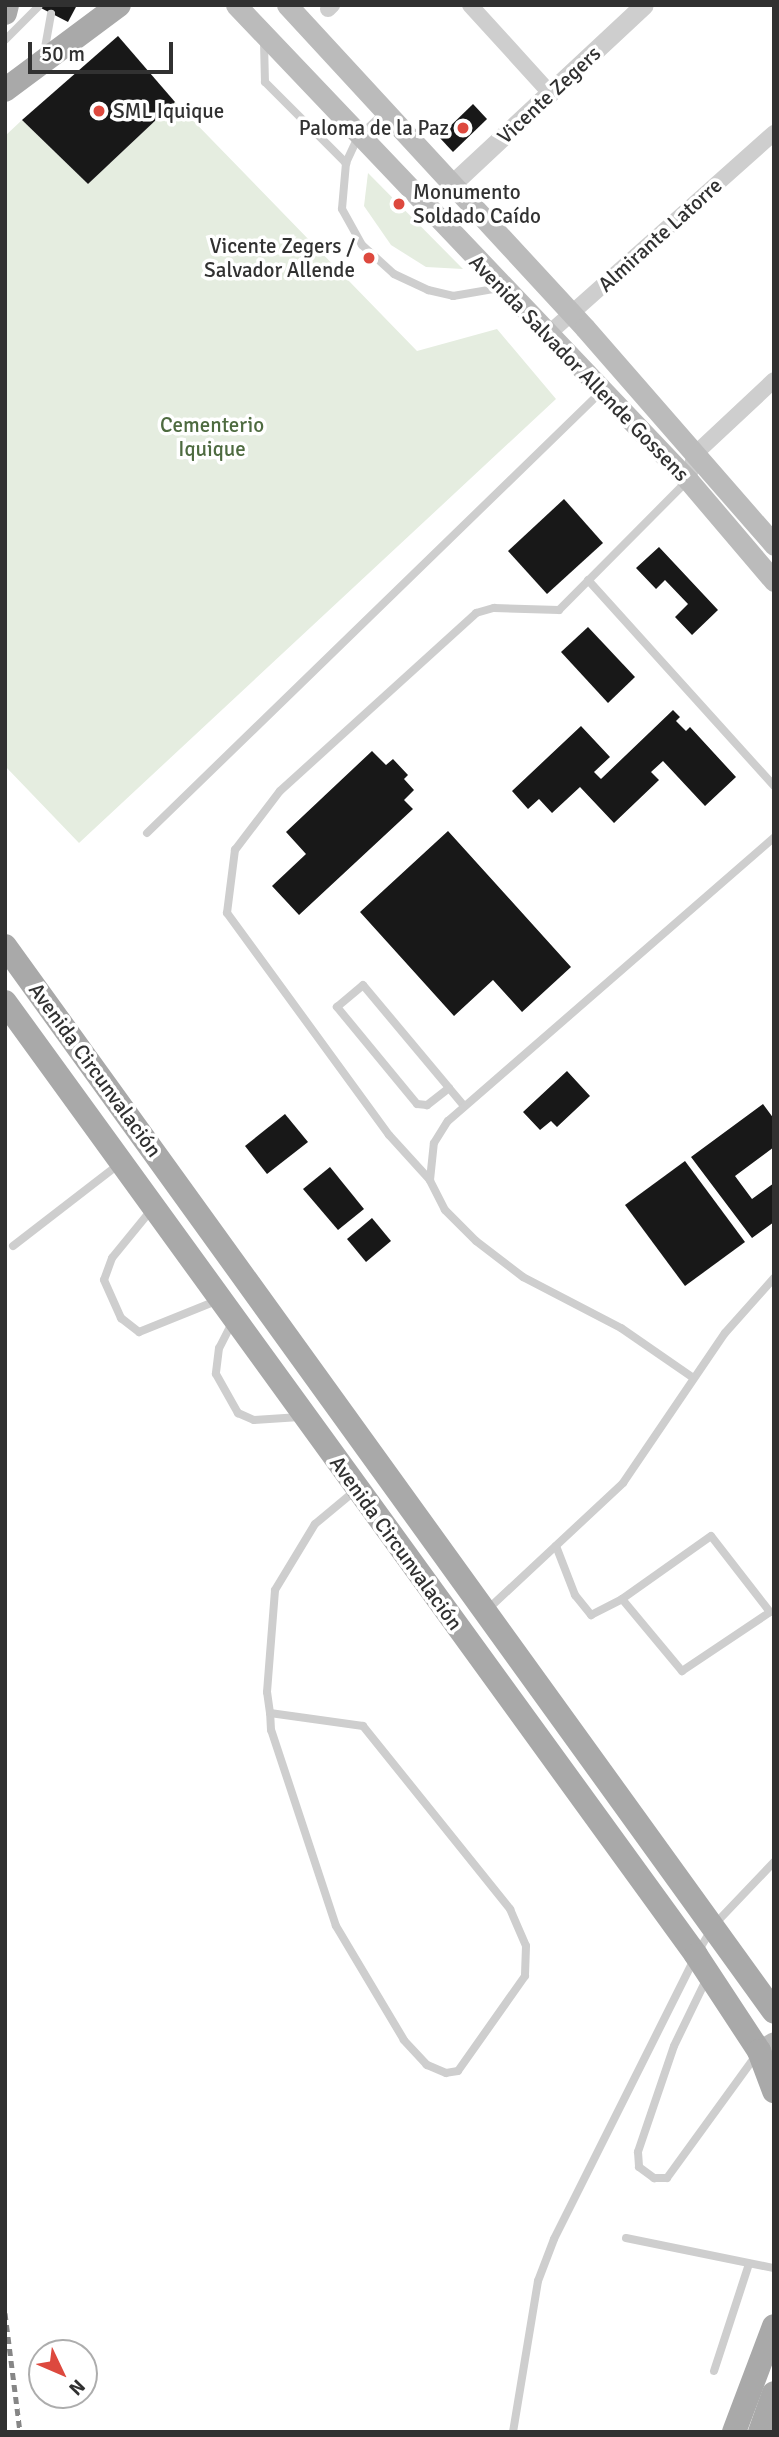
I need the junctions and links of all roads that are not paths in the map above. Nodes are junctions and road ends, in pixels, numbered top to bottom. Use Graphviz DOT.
graph roads {
  1 [pos="8,5"];
  2 [pos="236,5"];
  3 [pos="287,5"];
  4 [pos="470,5"];
  5 [pos="645,5"];
  6 [pos="38,7"];
  7 [pos="107,10"];
  8 [pos="5,13"];
  9 [pos="51,14"];
  10 [pos="265,36"];
  11 [pos="5,40"];
  12 [pos="44,65"];
  13 [pos="5,90"];
  14 [pos="550,93"];
  15 [pos="385,112"];
  16 [pos="774,133"];
  17 [pos="358,136"];
  18 [pos="346,163"];
  19 [pos="452,184"];
  20 [pos="500,288"];
  21 [pos="573,314"];
  22 [pos="545,336"];
  23 [pos="774,380"];
  24 [pos="601,391"];
  25 [pos="695,454"];
  26 [pos="688,480"];
  27 [pos="774,545"];
  28 [pos="588,580"];
  29 [pos="774,581"];
  30 [pos="774,786"];
  31 [pos="147,833"];
  32 [pos="774,838"];
  33 [pos="5,946"];
  34 [pos="9,1015"];
  35 [pos="449,1088"];
  36 [pos="464,1106"];
  37 [pos="121,1162"];
  38 [pos="430,1180"];
  39 [pos="154,1206"];
  40 [pos="13,1245"];
  41 [pos="774,1278"];
  42 [pos="220,1299"];
  43 [pos="235,1319"];
  44 [pos="692,1377"];
  45 [pos="305,1417"];
  46 [pos="357,1489"];
  47 [pos="556,1546"];
  48 [pos="622,1599"];
  49 [pos="487,1610"];
  50 [pos="270,1713"];
  51 [pos="773,1863"];
  52 [pos="714,1925"];
  53 [pos="702,1964"];
  54 [pos="774,2012"];
  55 [pos="766,2047"];
  56 [pos="774,2091"];
  57 [pos="626,2238"];
  58 [pos="749,2264"];
  59 [pos="774,2268"];
  60 [pos="774,2326"];
  61 [pos="714,2371"];
  62 [pos="774,2393"];
  63 [pos="513,2432"];
  64 [pos="734,2432"];
  65 [pos="760,2432"];
  1 -- 8 [label="main road"];
  2 -- 10 [label="main road, Avenida Salvador Allende Gossens"];
  3 -- 15 [label="main road, Avenida Salvador Allende Gossens"];
  4 -- 14 [label="street"];
  5 -- 14 [label="street, Vicente Zegers"];
  6 -- 11 [label="lane"];
  7 -- 12 [label="main road"];
  9 -- 12 [label="lane"];
  10 -- 17 [label="main road, Avenida Salvador Allende Gossens"];
  10 -- 18 [label="lane"];
  12 -- 13 [label="main road"];
  14 -- 19 [label="street, Vicente Zegers"];
  15 -- 17 [label="lane"];
  15 -- 19 [label="main road, Avenida Salvador Allende Gossens"];
  16 -- 21 [label="street, Almirante Latorre"];
  17 -- 18 [label="lane"];
  17 -- 20 [label="main road, Avenida Salvador Allende Gossens"];
  18 -- 20 [label="lane"];
  19 -- 21 [label="main road, Avenida Salvador Allende Gossens"];
  20 -- 22 [label="main road, Avenida Salvador Allende Gossens"];
  21 -- 22 [label="street, Almirante Latorre"];
  21 -- 25 [label="main road, Avenida Salvador Allende Gossens"];
  22 -- 24 [label="main road, Avenida Salvador Allende Gossens"];
  23 -- 25 [label="street"];
  24 -- 26 [label="main road, Avenida Salvador Allende Gossens"];
  24 -- 31 [label="lane"];
  25 -- 26 [label="street"];
  25 -- 27 [label="main road, Avenida Salvador Allende Gossens"];
  26 -- 28 [label="lane"];
  26 -- 29 [label="main road, Avenida Salvador Allende Gossens"];
  28 -- 30 [label="lane"];
  28 -- 38 [label="lane"];
  32 -- 36 [label="lane"];
  33 -- 49 [label="main road, Avenida Circunvalación"];
  34 -- 37 [label="main road, Avenida Circunvalación"];
  35 -- 35 [label="lane"];
  35 -- 36 [label="lane"];
  36 -- 38 [label="lane"];
  37 -- 39 [label="main road, Avenida Circunvalación"];
  37 -- 40 [label="lane"];
  38 -- 44 [label="lane"];
  39 -- 42 [label="main road, Avenida Circunvalación"];
  39 -- 42 [label="lane"];
  41 -- 44 [label="lane"];
  42 -- 43 [label="main road, Avenida Circunvalación"];
  43 -- 45 [label="main road, Avenida Circunvalación"];
  43 -- 45 [label="lane"];
  44 -- 47 [label="lane"];
  45 -- 46 [label="main road, Avenida Circunvalación"];
  46 -- 50 [label="lane"];
  46 -- 53 [label="main road, Avenida Circunvalación"];
  47 -- 48 [label="lane"];
  47 -- 49 [label="lane"];
  48 -- 48 [label="lane"];
  49 -- 52 [label="main road, Avenida Circunvalación"];
  50 -- 50 [label="lane"];
  51 -- 52 [label="lane"];
  52 -- 53 [label="lane"];
  52 -- 54 [label="main road, Avenida Circunvalación"];
  53 -- 55 [label="main road, Avenida Circunvalación"];
  53 -- 55 [label="lane"];
  53 -- 63 [label="lane"];
  55 -- 56 [label="main road, Avenida Circunvalación"];
  57 -- 58 [label="lane"];
  58 -- 59 [label="lane"];
  58 -- 61 [label="lane"];
  60 -- 64 [label="main road"];
  62 -- 65 [label="main road"];
}
